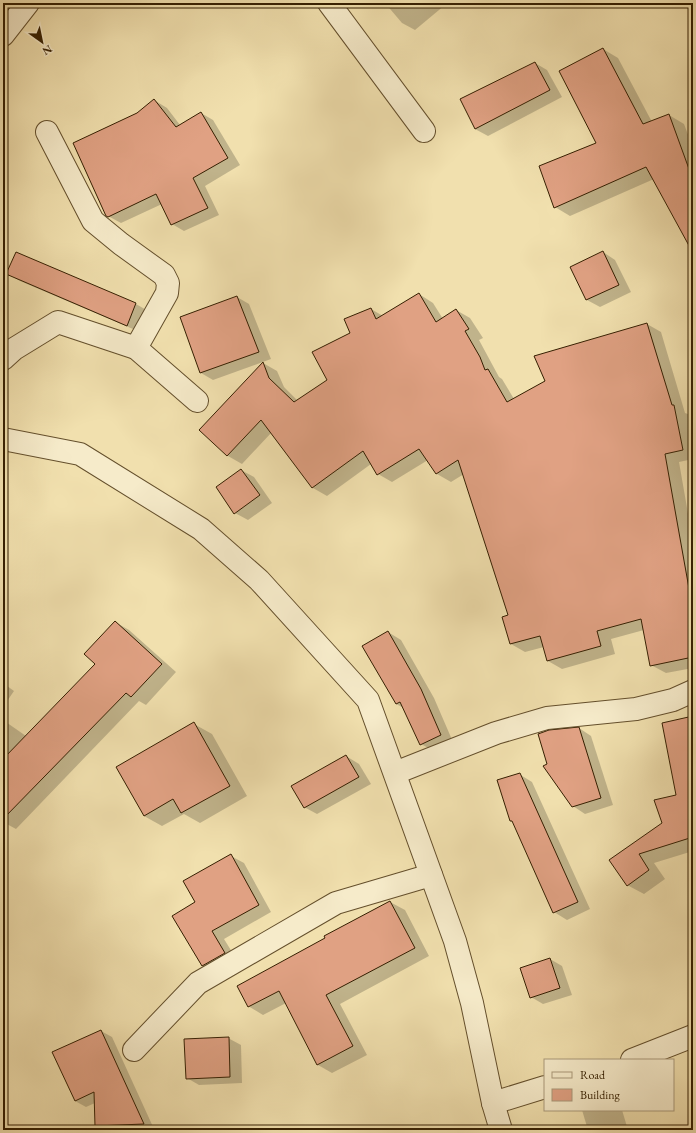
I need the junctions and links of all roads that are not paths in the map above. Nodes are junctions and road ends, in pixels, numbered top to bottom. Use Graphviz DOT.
graph roads {
  1 [pos="28,3"];
  2 [pos="329,3"];
  3 [pos="3,35"];
  4 [pos="424,131"];
  5 [pos="47,132"];
  6 [pos="136,348"];
  7 [pos="3,359"];
  8 [pos="197,401"];
  9 [pos="3,439"];
  10 [pos="693,692"];
  11 [pos="395,773"];
  12 [pos="431,874"];
  13 [pos="693,1036"];
  14 [pos="134,1050"];
  15 [pos="635,1059"];
  16 [pos="544,1087"];
  17 [pos="492,1103"];
  18 [pos="501,1130"];
  1 -- 3 [label="street"];
  2 -- 4 [label="street"];
  5 -- 6 [label="street"];
  6 -- 7 [label="street"];
  6 -- 8 [label="street"];
  9 -- 11 [label="street"];
  10 -- 11 [label="street"];
  11 -- 12 [label="street"];
  12 -- 14 [label="street"];
  12 -- 17 [label="street"];
  13 -- 15 [label="street"];
  16 -- 17 [label="street"];
  17 -- 18 [label="street"];
}
